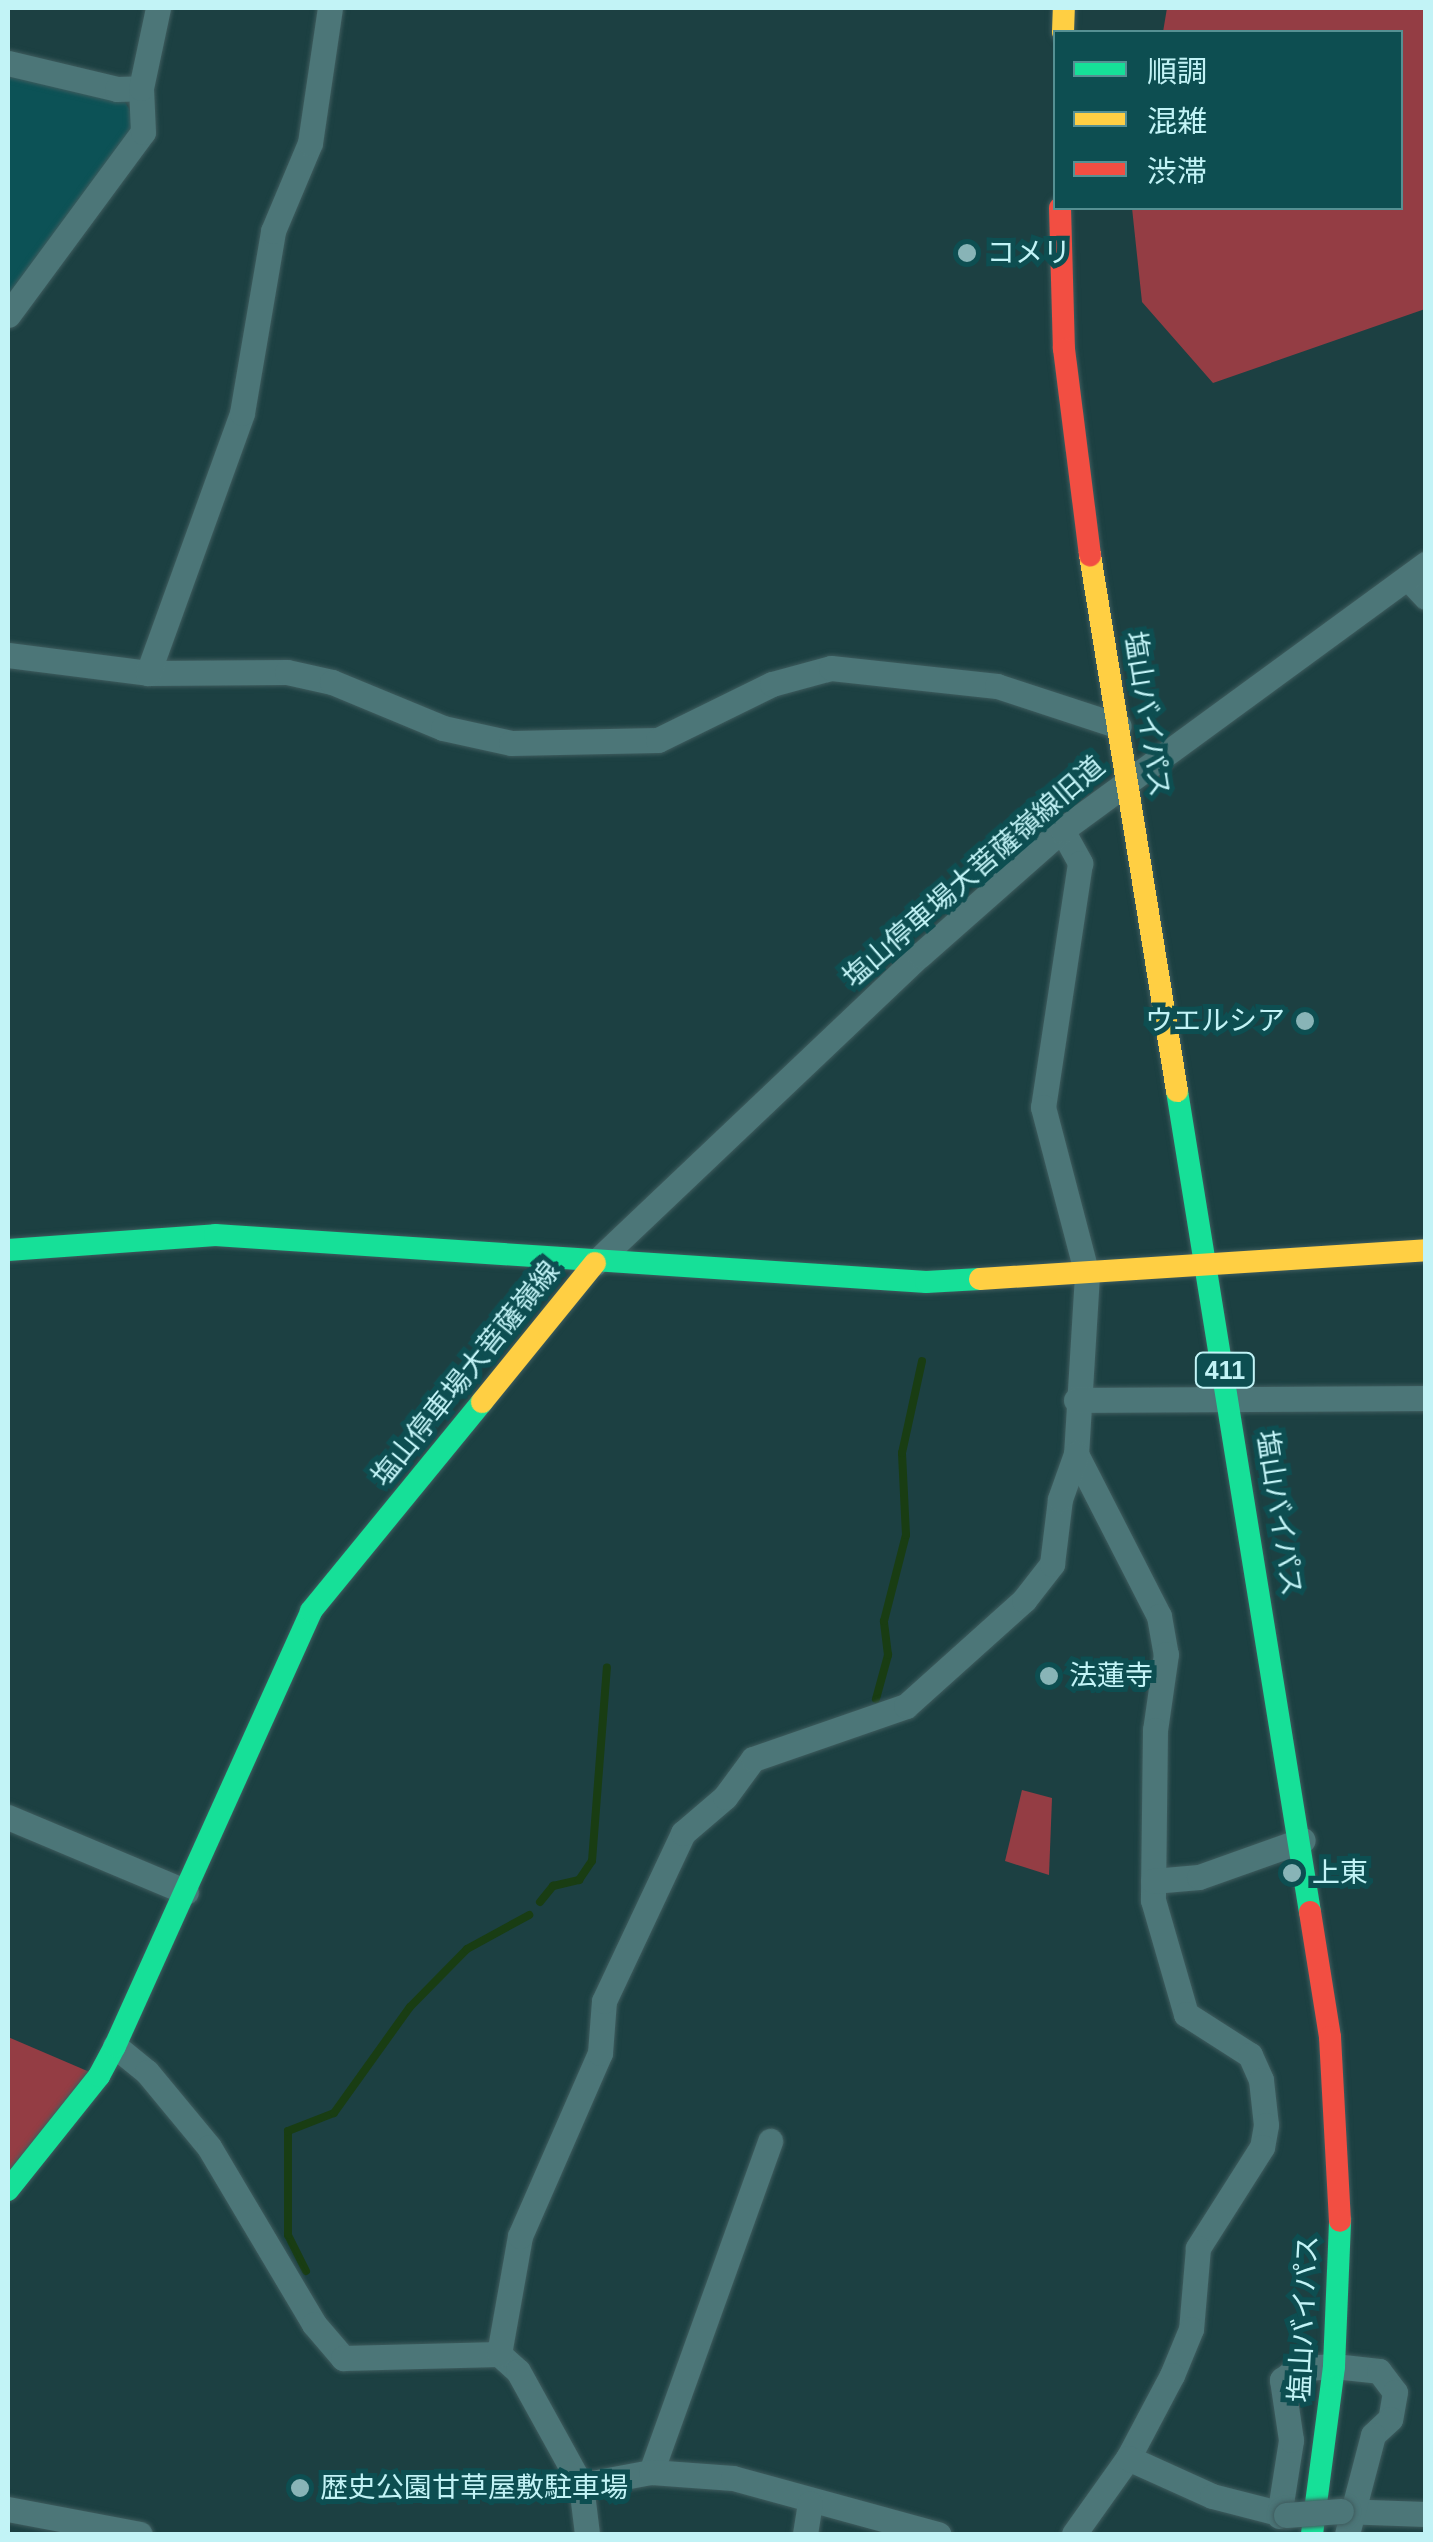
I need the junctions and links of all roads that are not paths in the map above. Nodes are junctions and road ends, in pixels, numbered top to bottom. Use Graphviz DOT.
graph roads {
  1 [pos="158,8"];
  2 [pos="330,8"];
  3 [pos="8,63"];
  4 [pos="140,88"];
  5 [pos="1060,210"];
  6 [pos="8,315"];
  7 [pos="1417,571"];
  8 [pos="1426,598"];
  9 [pos="8,655"];
  10 [pos="148,673"];
  11 [pos="1119,726"];
  12 [pos="1128,777"];
  13 [pos="1062,830"];
  14 [pos="8,1250"];
  15 [pos="1426,1250"];
  16 [pos="595,1264"];
  17 [pos="1208,1266"];
  18 [pos="1087,1274"];
  19 [pos="1229,1396"];
  20 [pos="1426,1398"];
  21 [pos="1076,1400"];
  22 [pos="1076,1454"];
  23 [pos="8,1817"];
  24 [pos="1302,1840"];
  25 [pos="1154,1881"];
  26 [pos="186,1892"];
  27 [pos="115,2046"];
  28 [pos="770,2141"];
  29 [pos="8,2190"];
  30 [pos="498,2354"];
  31 [pos="1334,2366"];
  32 [pos="1128,2458"];
  33 [pos="651,2472"];
  34 [pos="581,2485"];
  35 [pos="810,2503"];
  36 [pos="8,2509"];
  37 [pos="1426,2514"];
  38 [pos="1283,2515"];
  39 [pos="1347,2519"];
  40 [pos="140,2534"];
  41 [pos="588,2534"];
  42 [pos="806,2534"];
  43 [pos="938,2534"];
  44 [pos="1074,2534"];
  45 [pos="1312,2534"];
  1 -- 4 [label="street"];
  2 -- 10 [label="street"];
  3 -- 4 [label="street"];
  4 -- 6 [label="street"];
  5 -- 11 [label="main road, 塩山バイパス / 411"];
  7 -- 8 [label="street"];
  7 -- 12 [label="street, 塩山停車場大菩薩嶺線旧道"];
  9 -- 10 [label="street"];
  10 -- 11 [label="street"];
  11 -- 12 [label="main road, 塩山バイパス / 411"];
  12 -- 13 [label="street, 塩山停車場大菩薩嶺線旧道"];
  12 -- 17 [label="main road, 塩山バイパス / 411"];
  13 -- 16 [label="street, 塩山停車場大菩薩嶺線旧道"];
  13 -- 18 [label="street"];
  14 -- 16 [label="main road"];
  15 -- 17 [label="main road, 塩山停車場大菩薩嶺線"];
  16 -- 18 [label="main road, 塩山停車場大菩薩嶺線"];
  16 -- 26 [label="main road, 塩山停車場大菩薩嶺線"];
  17 -- 18 [label="main road, 塩山停車場大菩薩嶺線"];
  17 -- 19 [label="main road, 塩山バイパス / 411"];
  18 -- 21 [label="street"];
  19 -- 20 [label="street"];
  19 -- 21 [label="street"];
  19 -- 24 [label="main road, 塩山バイパス / 411"];
  21 -- 22 [label="street"];
  22 -- 25 [label="street"];
  22 -- 30 [label="street"];
  23 -- 26 [label="street"];
  24 -- 25 [label="street"];
  24 -- 31 [label="main road, 塩山バイパス / 411"];
  25 -- 32 [label="street"];
  26 -- 27 [label="main road, 塩山停車場大菩薩嶺線"];
  27 -- 29 [label="main road, 塩山停車場大菩薩嶺線"];
  27 -- 30 [label="street"];
  28 -- 33 [label="street"];
  30 -- 34 [label="street"];
  31 -- 38 [label="street"];
  31 -- 39 [label="street"];
  31 -- 45 [label="main road, 塩山バイパス / 411"];
  32 -- 38 [label="street"];
  32 -- 44 [label="street"];
  33 -- 34 [label="street"];
  33 -- 35 [label="street"];
  34 -- 41 [label="street"];
  35 -- 42 [label="street"];
  35 -- 43 [label="street"];
  36 -- 40 [label="street"];
  37 -- 39 [label="street"];
  38 -- 39 [label="street, bridge"];
}
